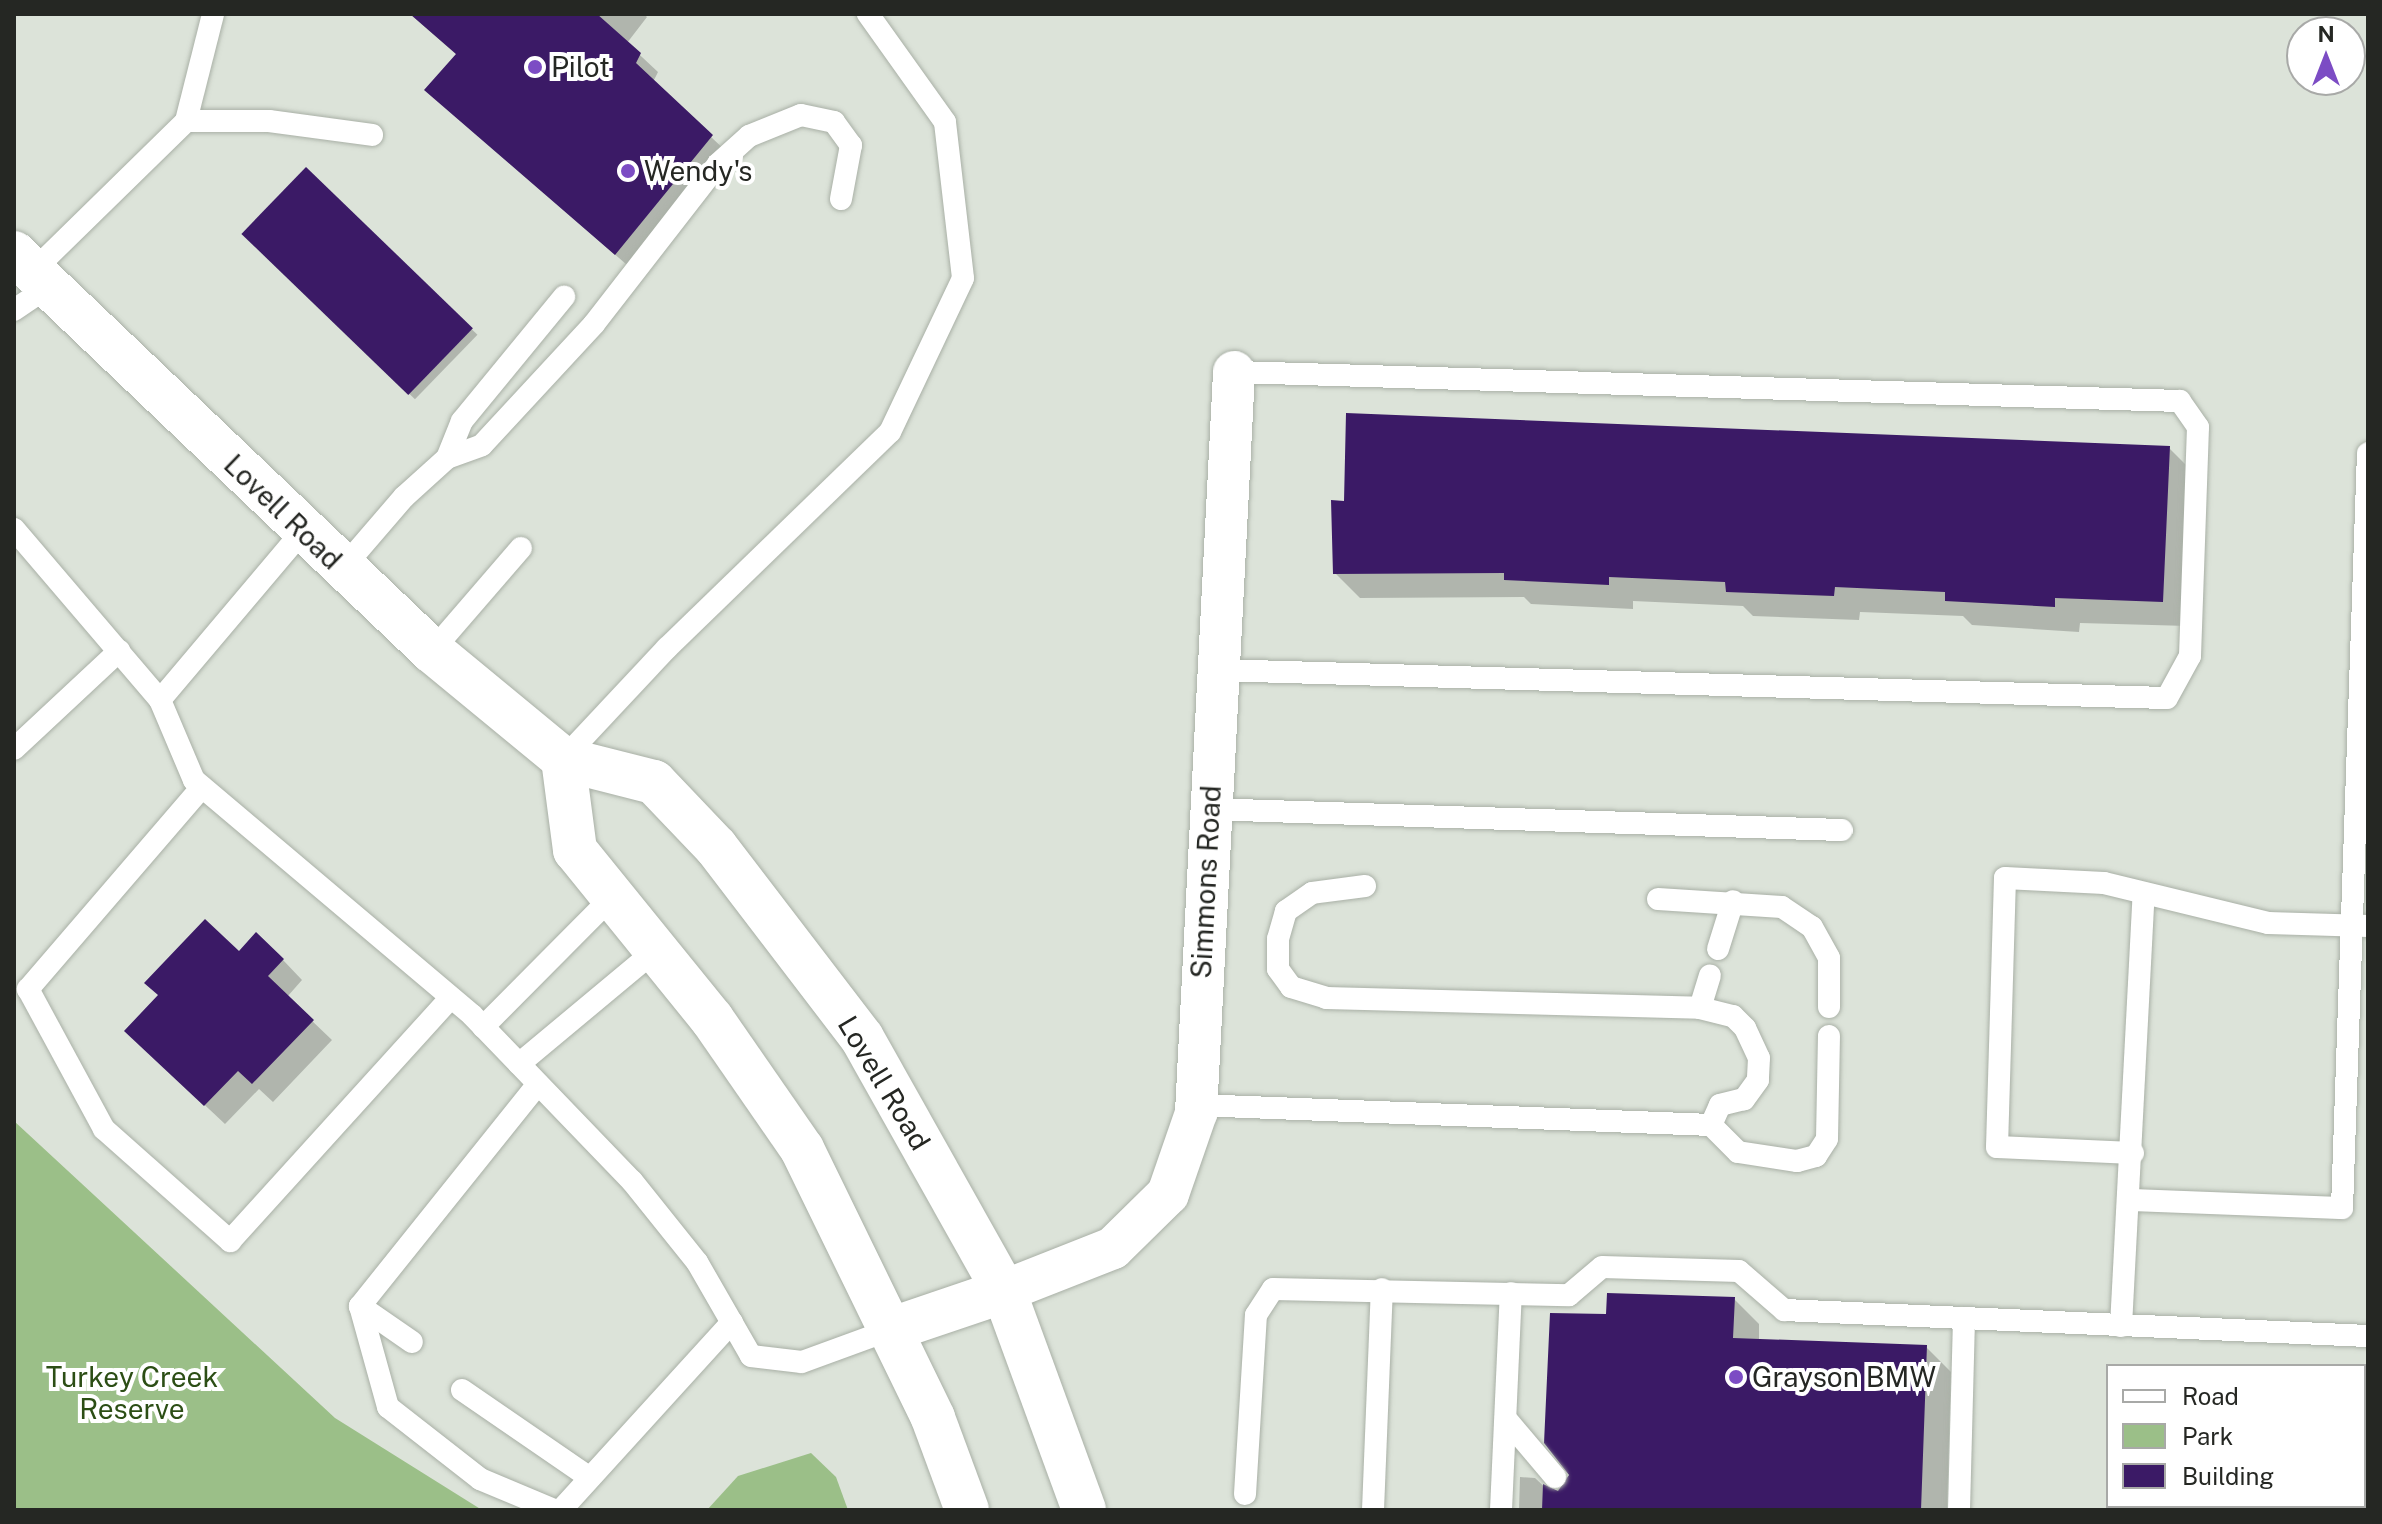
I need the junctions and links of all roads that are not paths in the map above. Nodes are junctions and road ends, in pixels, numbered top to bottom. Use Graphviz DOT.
graph roads {
  1 [pos="213,14"];
  2 [pos="868,14"];
  3 [pos="186,121"];
  4 [pos="372,135"];
  5 [pos="841,199"];
  6 [pos="27,280"];
  7 [pos="564,297"];
  8 [pos="1234,372"];
  9 [pos="2368,453"];
  10 [pos="447,458"];
  11 [pos="14,529"];
  12 [pos="303,531"];
  13 [pos="521,548"];
  14 [pos="342,569"];
  15 [pos="119,651"];
  16 [pos="432,651"];
  17 [pos="1217,670"];
  18 [pos="160,700"];
  19 [pos="14,749"];
  20 [pos="563,759"];
  21 [pos="202,787"];
  22 [pos="1208,809"];
  23 [pos="1842,830"];
  24 [pos="1365,886"];
  25 [pos="2144,894"];
  26 [pos="614,895"];
  27 [pos="1658,899"];
  28 [pos="1733,901"];
  29 [pos="2360,925"];
  30 [pos="657,949"];
  31 [pos="1718,949"];
  32 [pos="1710,976"];
  33 [pos="450,998"];
  34 [pos="1829,1007"];
  35 [pos="1700,1008"];
  36 [pos="483,1027"];
  37 [pos="1829,1036"];
  38 [pos="519,1064"];
  39 [pos="538,1084"];
  40 [pos="1196,1105"];
  41 [pos="1711,1125"];
  42 [pos="2133,1153"];
  43 [pos="2130,1200"];
  44 [pos="1382,1289"];
  45 [pos="1004,1291"];
  46 [pos="1511,1293"];
  47 [pos="360,1306"];
  48 [pos="1964,1318"];
  49 [pos="732,1322"];
  50 [pos="2121,1326"];
  51 [pos="892,1329"];
  52 [pos="2368,1336"];
  53 [pos="412,1342"];
  54 [pos="462,1390"];
  55 [pos="1506,1419"];
  56 [pos="1555,1477"];
  57 [pos="590,1478"];
  58 [pos="1245,1494"];
  59 [pos="554,1510"];
  60 [pos="561,1510"];
  61 [pos="967,1510"];
  62 [pos="1084,1510"];
  63 [pos="1373,1510"];
  64 [pos="1501,1510"];
  65 [pos="1959,1510"];
  1 -- 3 [label="lane"];
  2 -- 20 [label="lane"];
  3 -- 4 [label="lane"];
  3 -- 6 [label="lane"];
  5 -- 10 [label="lane"];
  6 -- 12 [label="main road, Lovell Road"];
  7 -- 10 [label="lane"];
  8 -- 17 [label="street, Simmons Road"];
  8 -- 17 [label="lane"];
  9 -- 29 [label="lane"];
  10 -- 14 [label="lane"];
  11 -- 15 [label="lane"];
  12 -- 14 [label="main road, Lovell Road"];
  12 -- 18 [label="lane"];
  13 -- 16 [label="lane"];
  14 -- 16 [label="main road, Lovell Road"];
  15 -- 18 [label="lane"];
  15 -- 19 [label="lane"];
  16 -- 20 [label="main road, Lovell Road"];
  17 -- 22 [label="street, Simmons Road"];
  18 -- 21 [label="lane"];
  20 -- 26 [label="main road"];
  20 -- 45 [label="main road, Lovell Road"];
  21 -- 33 [label="lane"];
  21 -- 33 [label="lane"];
  22 -- 23 [label="lane"];
  22 -- 40 [label="street, Simmons Road"];
  24 -- 35 [label="lane"];
  25 -- 29 [label="lane"];
  25 -- 42 [label="lane"];
  25 -- 42 [label="lane"];
  26 -- 30 [label="main road"];
  26 -- 36 [label="lane"];
  27 -- 28 [label="lane"];
  28 -- 31 [label="lane"];
  28 -- 34 [label="lane"];
  29 -- 43 [label="lane"];
  30 -- 38 [label="lane"];
  30 -- 51 [label="main road"];
  32 -- 35 [label="lane"];
  33 -- 36 [label="lane"];
  35 -- 41 [label="lane"];
  36 -- 38 [label="lane"];
  37 -- 41 [label="lane"];
  38 -- 39 [label="lane"];
  39 -- 47 [label="lane"];
  39 -- 49 [label="lane"];
  40 -- 41 [label="lane"];
  40 -- 45 [label="street, Simmons Road"];
  42 -- 43 [label="lane"];
  43 -- 50 [label="lane"];
  44 -- 46 [label="lane"];
  44 -- 58 [label="lane"];
  44 -- 63 [label="lane"];
  45 -- 51 [label="main road"];
  45 -- 62 [label="main road, Lovell Road"];
  46 -- 48 [label="lane"];
  46 -- 55 [label="lane"];
  47 -- 53 [label="lane"];
  47 -- 59 [label="lane"];
  48 -- 50 [label="lane"];
  48 -- 65 [label="lane"];
  49 -- 51 [label="lane"];
  49 -- 57 [label="lane"];
  50 -- 52 [label="lane"];
  51 -- 61 [label="main road"];
  54 -- 57 [label="lane"];
  55 -- 56 [label="lane"];
  55 -- 64 [label="lane"];
  57 -- 60 [label="lane"];
}
